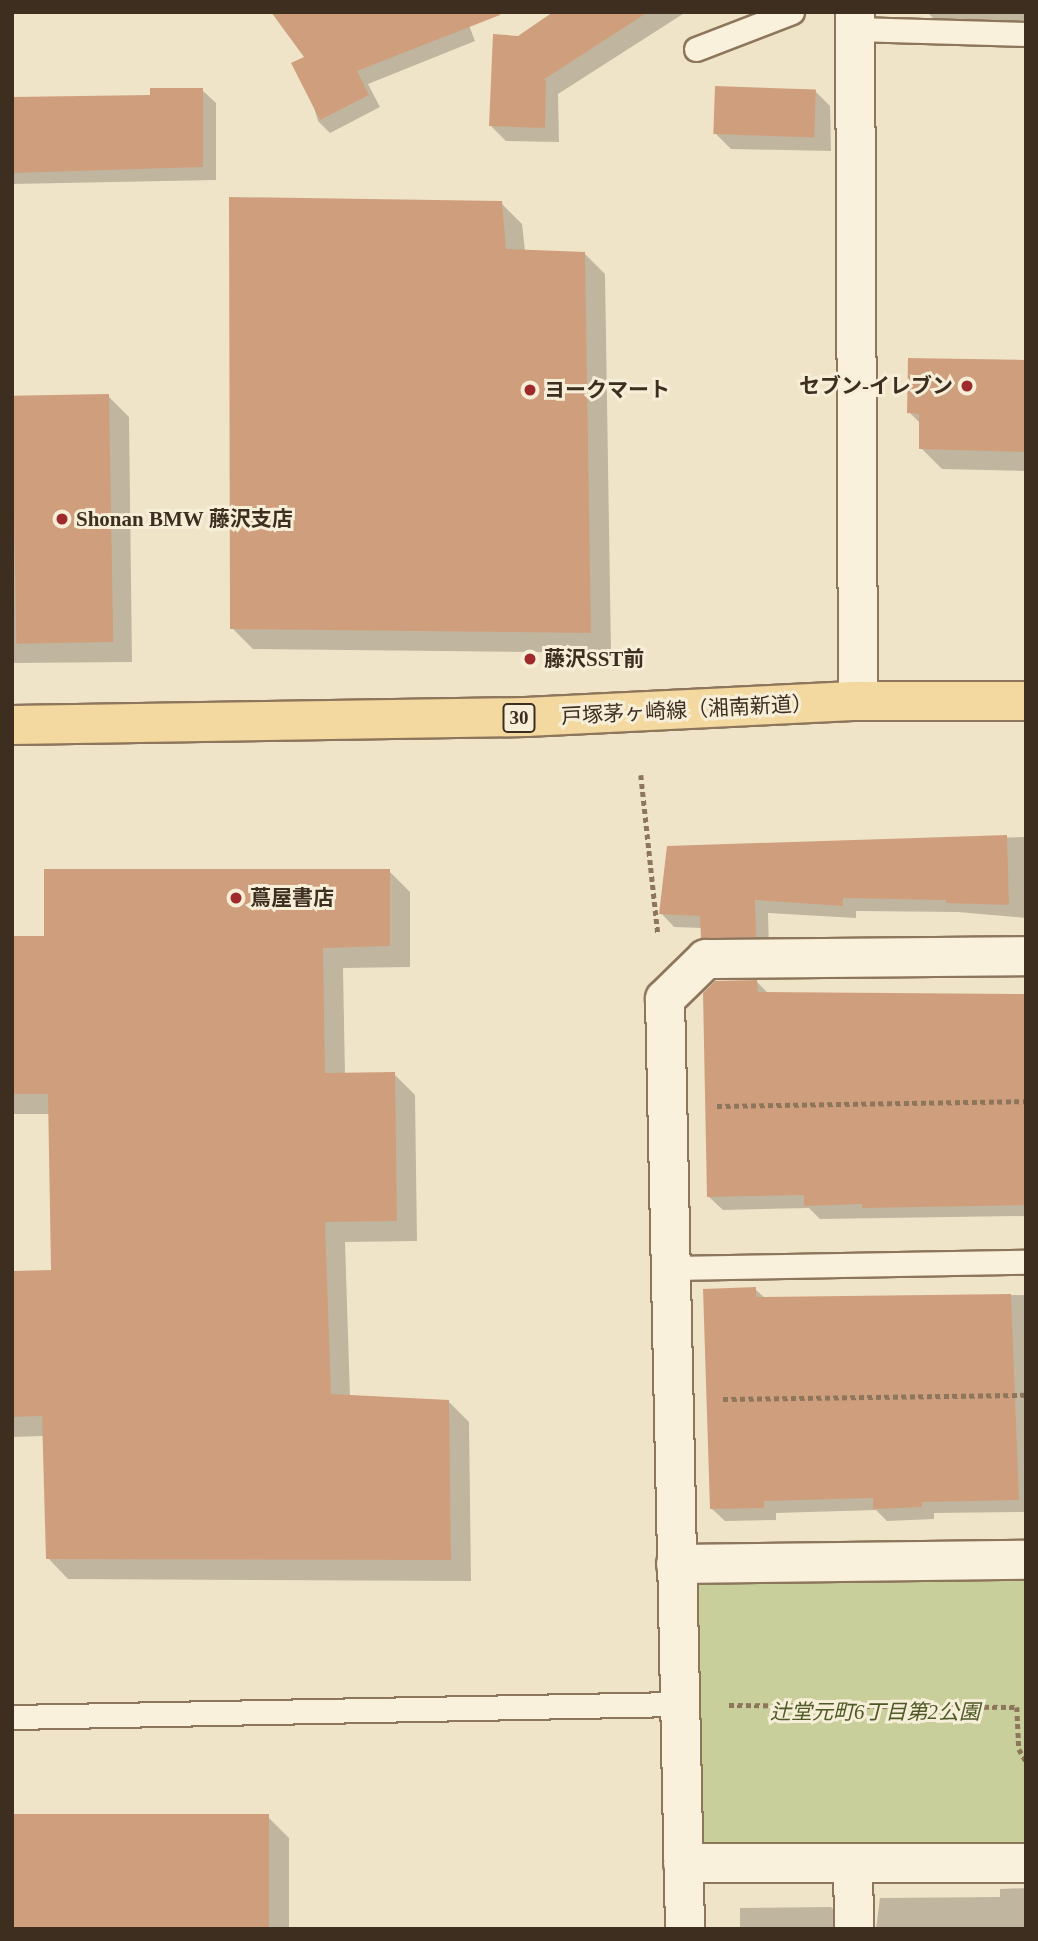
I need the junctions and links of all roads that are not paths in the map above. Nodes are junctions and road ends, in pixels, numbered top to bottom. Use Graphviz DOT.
graph roads {
  1 [pos="792,12"];
  2 [pos="855,21"];
  3 [pos="1026,34"];
  4 [pos="696,48"];
  5 [pos="858,701"];
  6 [pos="1026,701"];
  7 [pos="12,725"];
  8 [pos="1026,956"];
  9 [pos="1026,1262"];
  10 [pos="671,1268"];
  11 [pos="1026,1560"];
  12 [pos="676,1564"];
  13 [pos="679,1704"];
  14 [pos="12,1717"];
  15 [pos="683,1863"];
  16 [pos="853,1863"];
  17 [pos="1026,1863"];
  18 [pos="685,1929"];
  19 [pos="854,1929"];
  1 -- 4 [label="lane"];
  2 -- 3 [label="lane"];
  2 -- 5 [label="street"];
  5 -- 6 [label="main road, 戸塚茅ヶ崎線（湘南新道） / 30"];
  5 -- 7 [label="main road, 戸塚茅ヶ崎線（湘南新道） / 30"];
  8 -- 10 [label="street"];
  9 -- 10 [label="lane"];
  10 -- 12 [label="street"];
  11 -- 12 [label="street"];
  12 -- 13 [label="street"];
  13 -- 14 [label="lane"];
  13 -- 15 [label="street"];
  15 -- 16 [label="street"];
  15 -- 18 [label="street"];
  16 -- 17 [label="street"];
  16 -- 19 [label="street"];
}
